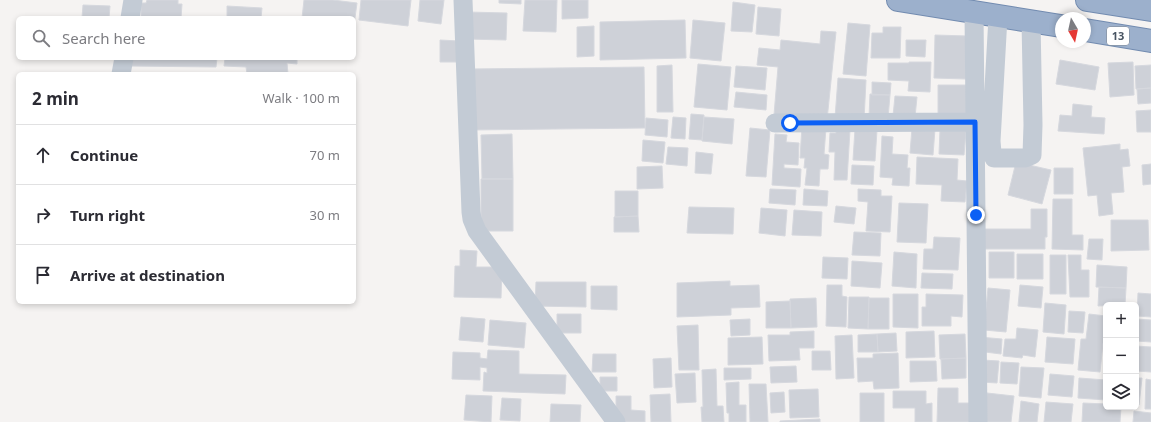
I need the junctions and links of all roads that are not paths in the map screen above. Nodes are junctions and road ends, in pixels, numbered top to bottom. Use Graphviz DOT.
graph roads {
  1 [pos="133,0"];
  2 [pos="462,0"];
  3 [pos="898,0"];
  4 [pos="1088,0"];
  5 [pos="1151,10"];
  6 [pos="974,12"];
  7 [pos="130,16"];
  8 [pos="998,17"];
  9 [pos="1031,21"];
  10 [pos="1055,25"];
  11 [pos="1091,31"];
  12 [pos="1151,41"];
  13 [pos="124,60"];
  14 [pos="121,72"];
  15 [pos="975,122"];
  16 [pos="775,123"];
  17 [pos="616,422"];
  18 [pos="978,422"];
  1 -- 7 [label="street"];
  2 -- 17 [label="street"];
  3 -- 6 [label="highway"];
  4 -- 5 [label="highway"];
  6 -- 8 [label="highway"];
  6 -- 15 [label="street"];
  8 -- 9 [label="highway"];
  8 -- 9 [label="street"];
  9 -- 10 [label="highway"];
  11 -- 12 [label="highway, 13"];
  13 -- 14 [label="street"];
  15 -- 16 [label="street"];
  15 -- 18 [label="street"];
}
